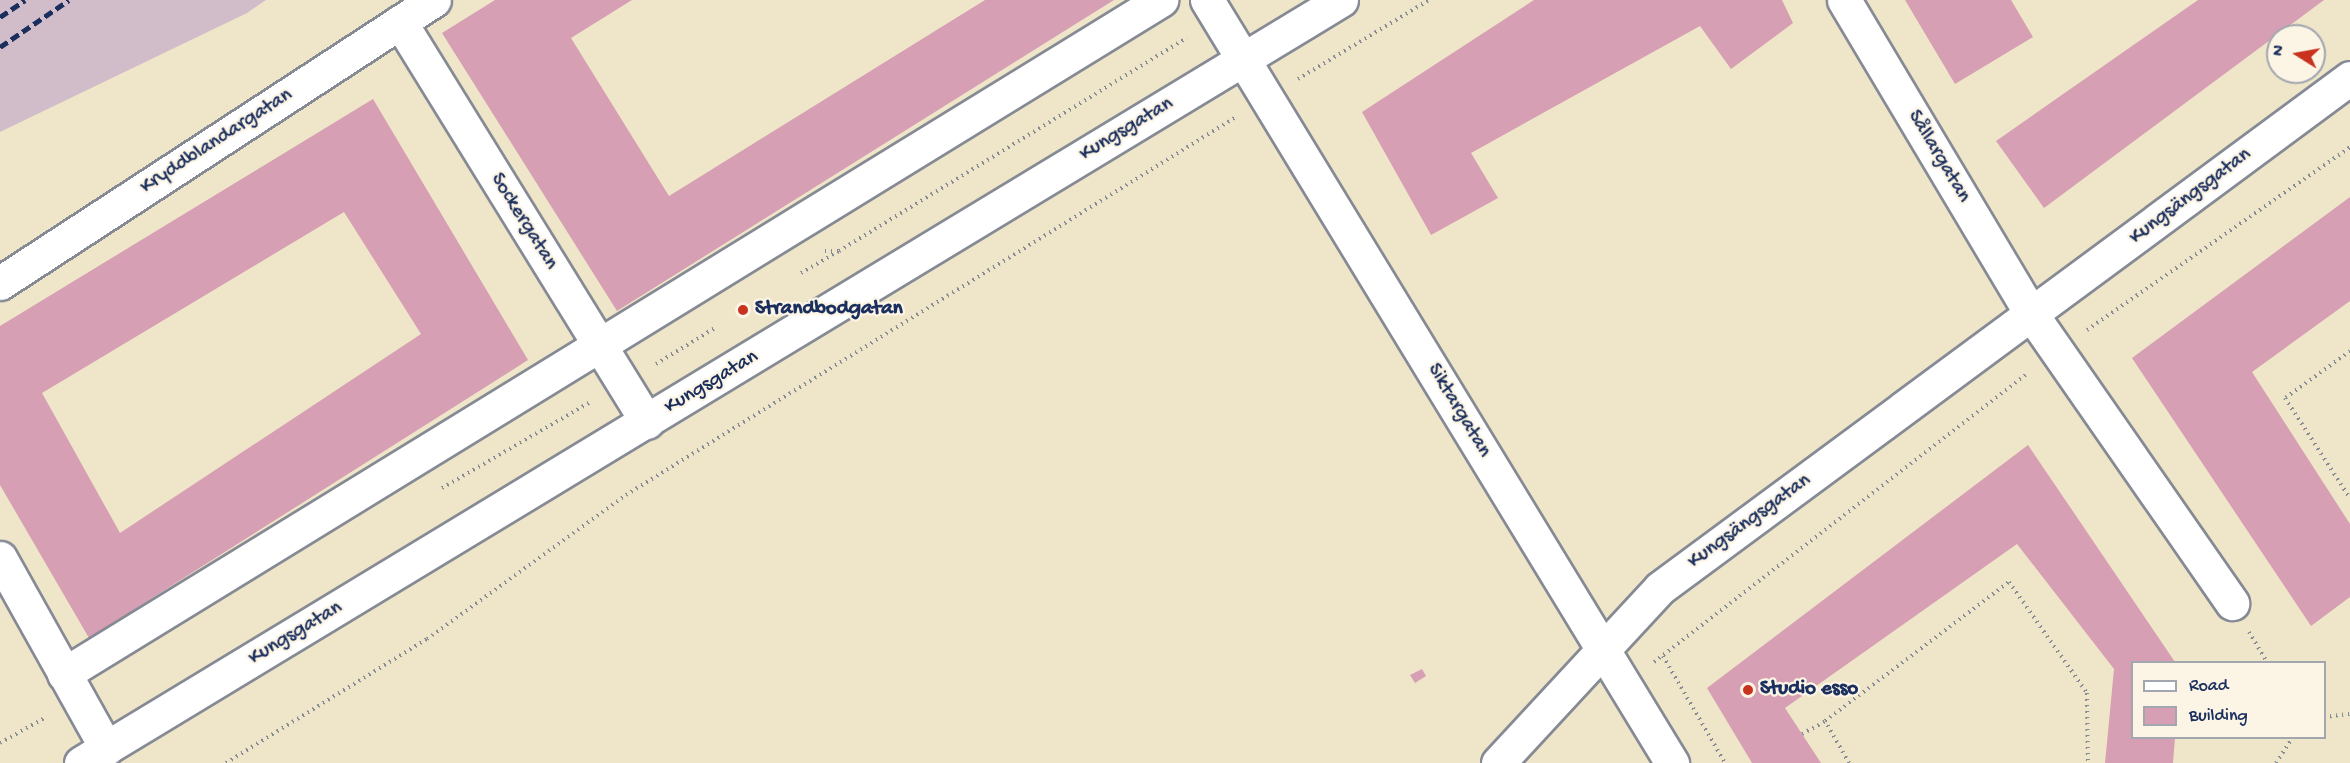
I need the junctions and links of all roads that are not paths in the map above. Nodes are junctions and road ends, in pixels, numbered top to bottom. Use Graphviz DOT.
graph roads {
  1 [pos="434,0"];
  2 [pos="1161,0"];
  3 [pos="1207,0"];
  4 [pos="1341,0"];
  5 [pos="1844,0"];
  6 [pos="400,22"];
  7 [pos="1244,59"];
  8 [pos="2350,78"];
  9 [pos="0,284"];
  10 [pos="2032,315"];
  11 [pos="599,345"];
  12 [pos="647,422"];
  13 [pos="0,558"];
  14 [pos="2232,603"];
  15 [pos="1602,649"];
  16 [pos="64,674"];
  17 [pos="93,756"];
  18 [pos="1498,763"];
  19 [pos="1671,763"];
  1 -- 6 [label="street, Kryddblandargatan"];
  2 -- 11 [label="street"];
  3 -- 7 [label="street, Siktargatan"];
  4 -- 7 [label="street, Kungsgatan"];
  5 -- 10 [label="street, Sållargatan"];
  6 -- 9 [label="street, Kryddblandargatan"];
  6 -- 11 [label="street, Sockergatan"];
  7 -- 12 [label="street, Kungsgatan"];
  7 -- 15 [label="street, Siktargatan"];
  8 -- 10 [label="street, Kungsängsgatan"];
  10 -- 14 [label="street"];
  10 -- 15 [label="street, Kungsängsgatan"];
  11 -- 12 [label="street, Sockergatan"];
  11 -- 16 [label="street"];
  12 -- 17 [label="street, Kungsgatan"];
  13 -- 16 [label="street"];
  15 -- 18 [label="street, Kungsängsgatan"];
  15 -- 19 [label="street, Siktargatan"];
  16 -- 17 [label="street"];
}
